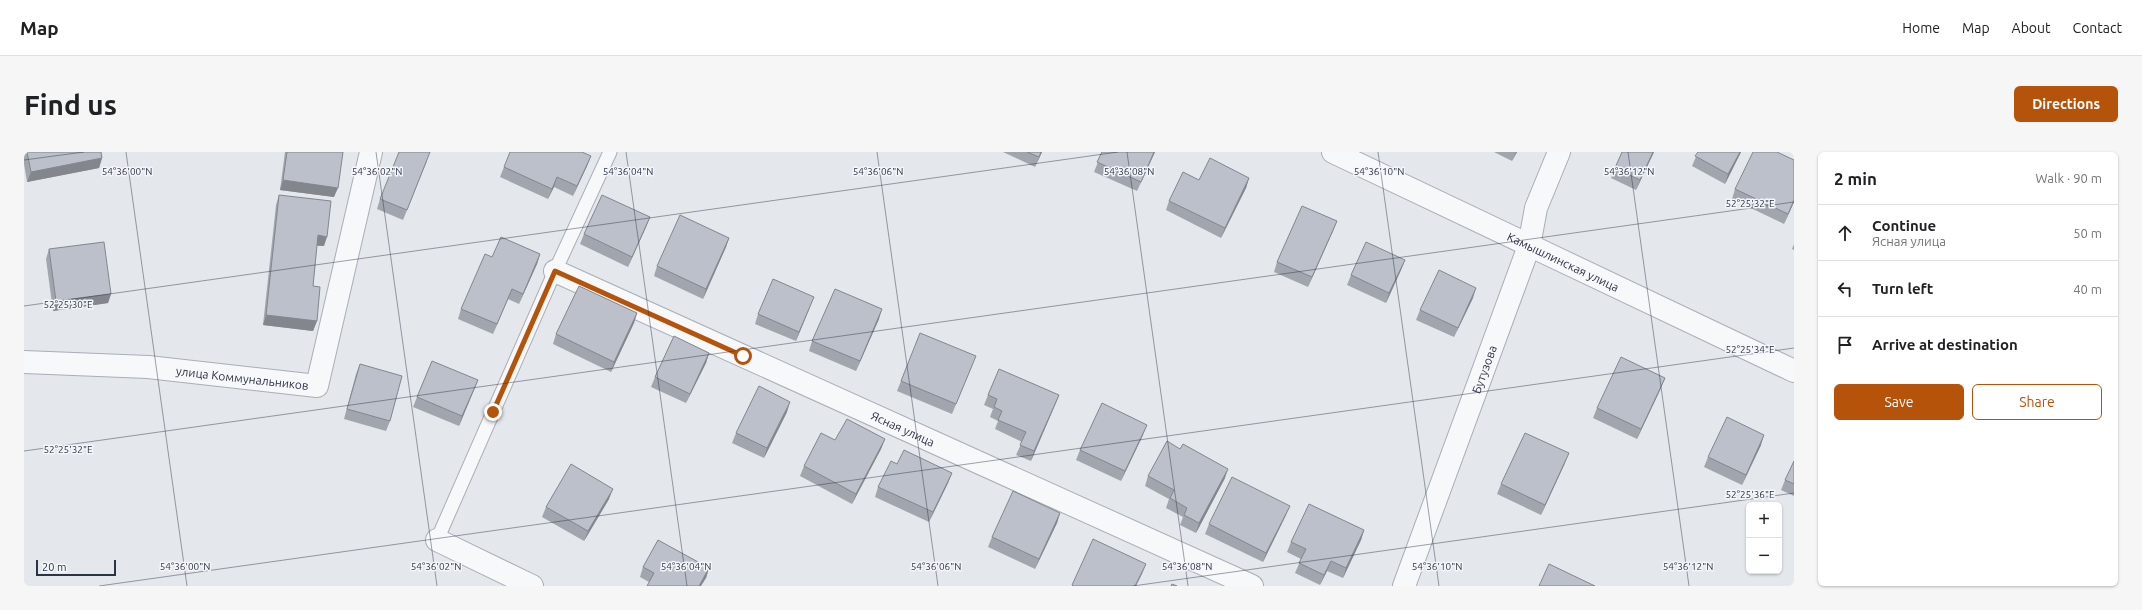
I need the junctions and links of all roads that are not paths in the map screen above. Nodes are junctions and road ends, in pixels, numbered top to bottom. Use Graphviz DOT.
graph roads {
  1 [pos="371,152"];
  2 [pos="610,152"];
  3 [pos="1333,152"];
  4 [pos="1559,152"];
  5 [pos="1529,246"];
  6 [pos="555,271"];
  7 [pos="24,362"];
  8 [pos="1794,372"];
  9 [pos="438,540"];
  10 [pos="532,586"];
  11 [pos="1252,586"];
  12 [pos="1404,586"];
  1 -- 7 [label="street, улица Коммунальников"];
  2 -- 6 [label="lane"];
  3 -- 5 [label="street, Камышлинская улица"];
  4 -- 5 [label="street, Бутузова"];
  5 -- 8 [label="street, Камышлинская улица"];
  5 -- 12 [label="street, Бутузова"];
  6 -- 9 [label="lane"];
  6 -- 11 [label="street, Ясная улица"];
  9 -- 10 [label="street"];
}
